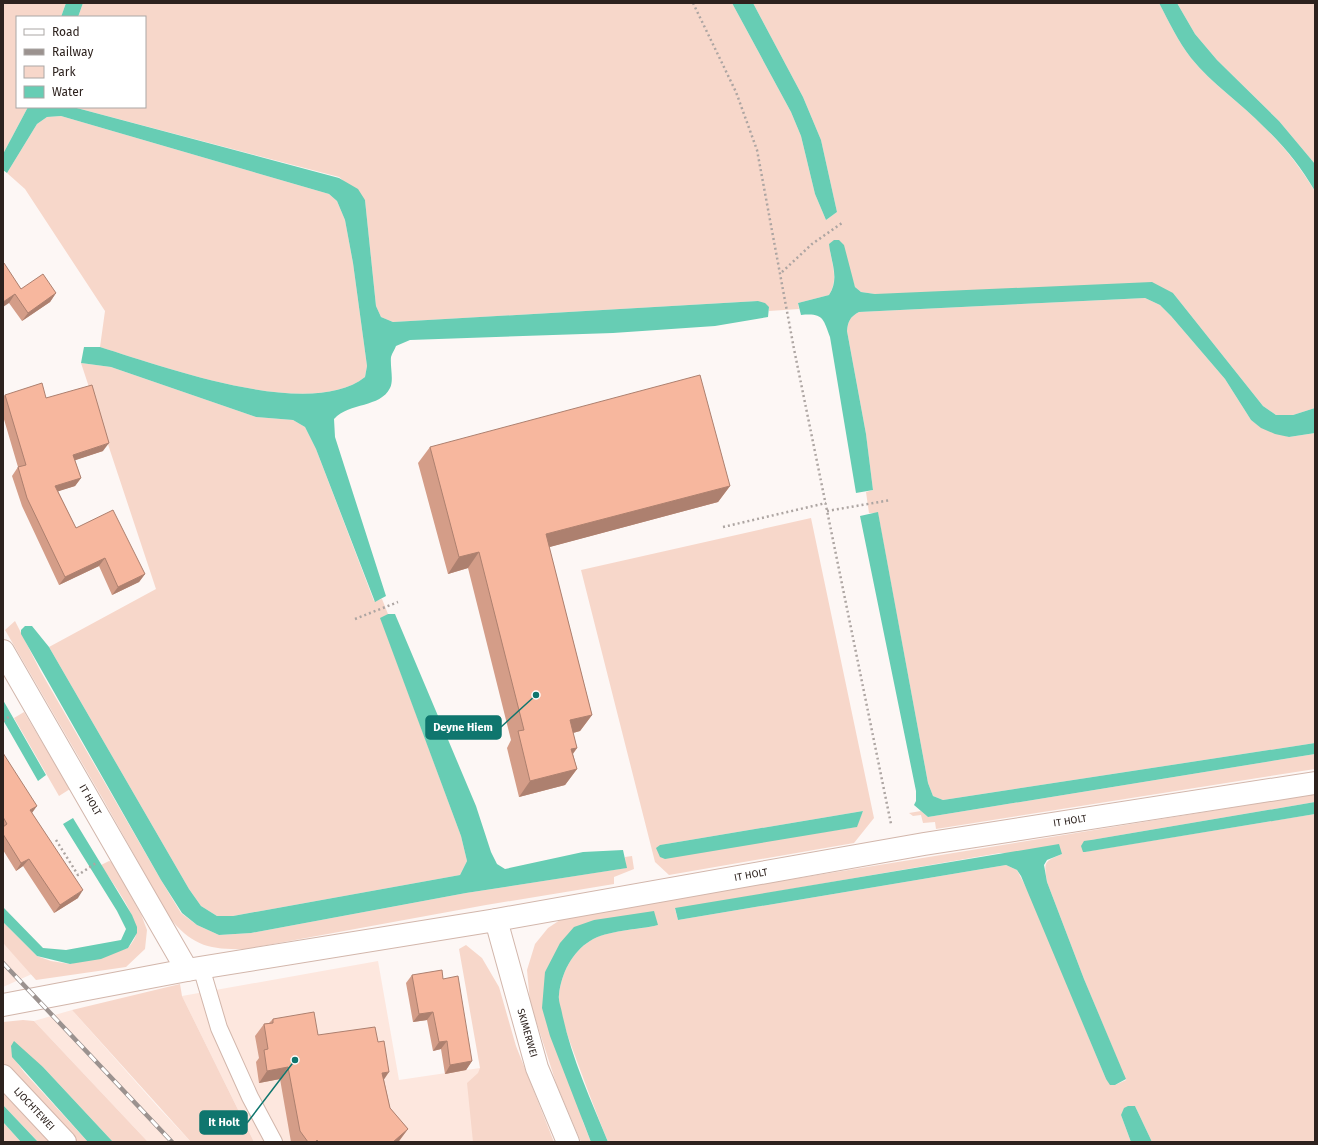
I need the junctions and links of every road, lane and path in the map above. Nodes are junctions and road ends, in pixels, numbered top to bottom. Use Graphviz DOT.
graph roads {
  1 [pos="693,3"];
  2 [pos="842,223"];
  3 [pos="781,272"];
  4 [pos="891,500"];
  5 [pos="826,503"];
  6 [pos="827,511"];
  7 [pos="723,527"];
  8 [pos="398,602"];
  9 [pos="355,618"];
  10 [pos="3,651"];
  11 [pos="13,714"];
  12 [pos="3,721"];
  13 [pos="1315,783"];
  14 [pos="56,840"];
  15 [pos="896,849"];
  16 [pos="88,868"];
  17 [pos="496,920"];
  18 [pos="194,968"];
  19 [pos="3,1005"];
  20 [pos="3,1076"];
  21 [pos="65,1142"];
  22 [pos="274,1142"];
  23 [pos="568,1142"];
  1 -- 3 [label="path"];
  2 -- 3 [label="path"];
  3 -- 5 [label="path"];
  4 -- 6 [label="path"];
  5 -- 6 [label="path"];
  5 -- 7 [label="path"];
  6 -- 15 [label="path"];
  8 -- 9 [label="path"];
  10 -- 18 [label="street, IT HOLT"];
  11 -- 12 [label="path"];
  13 -- 15 [label="street, IT HOLT"];
  14 -- 16 [label="path"];
  15 -- 17 [label="street, IT HOLT"];
  17 -- 18 [label="street, IT HOLT"];
  17 -- 23 [label="street, SKIMERWEI"];
  18 -- 19 [label="street, IT HOLT"];
  18 -- 22 [label="lane"];
  20 -- 21 [label="street, LJOCHTEWEI"];
}
